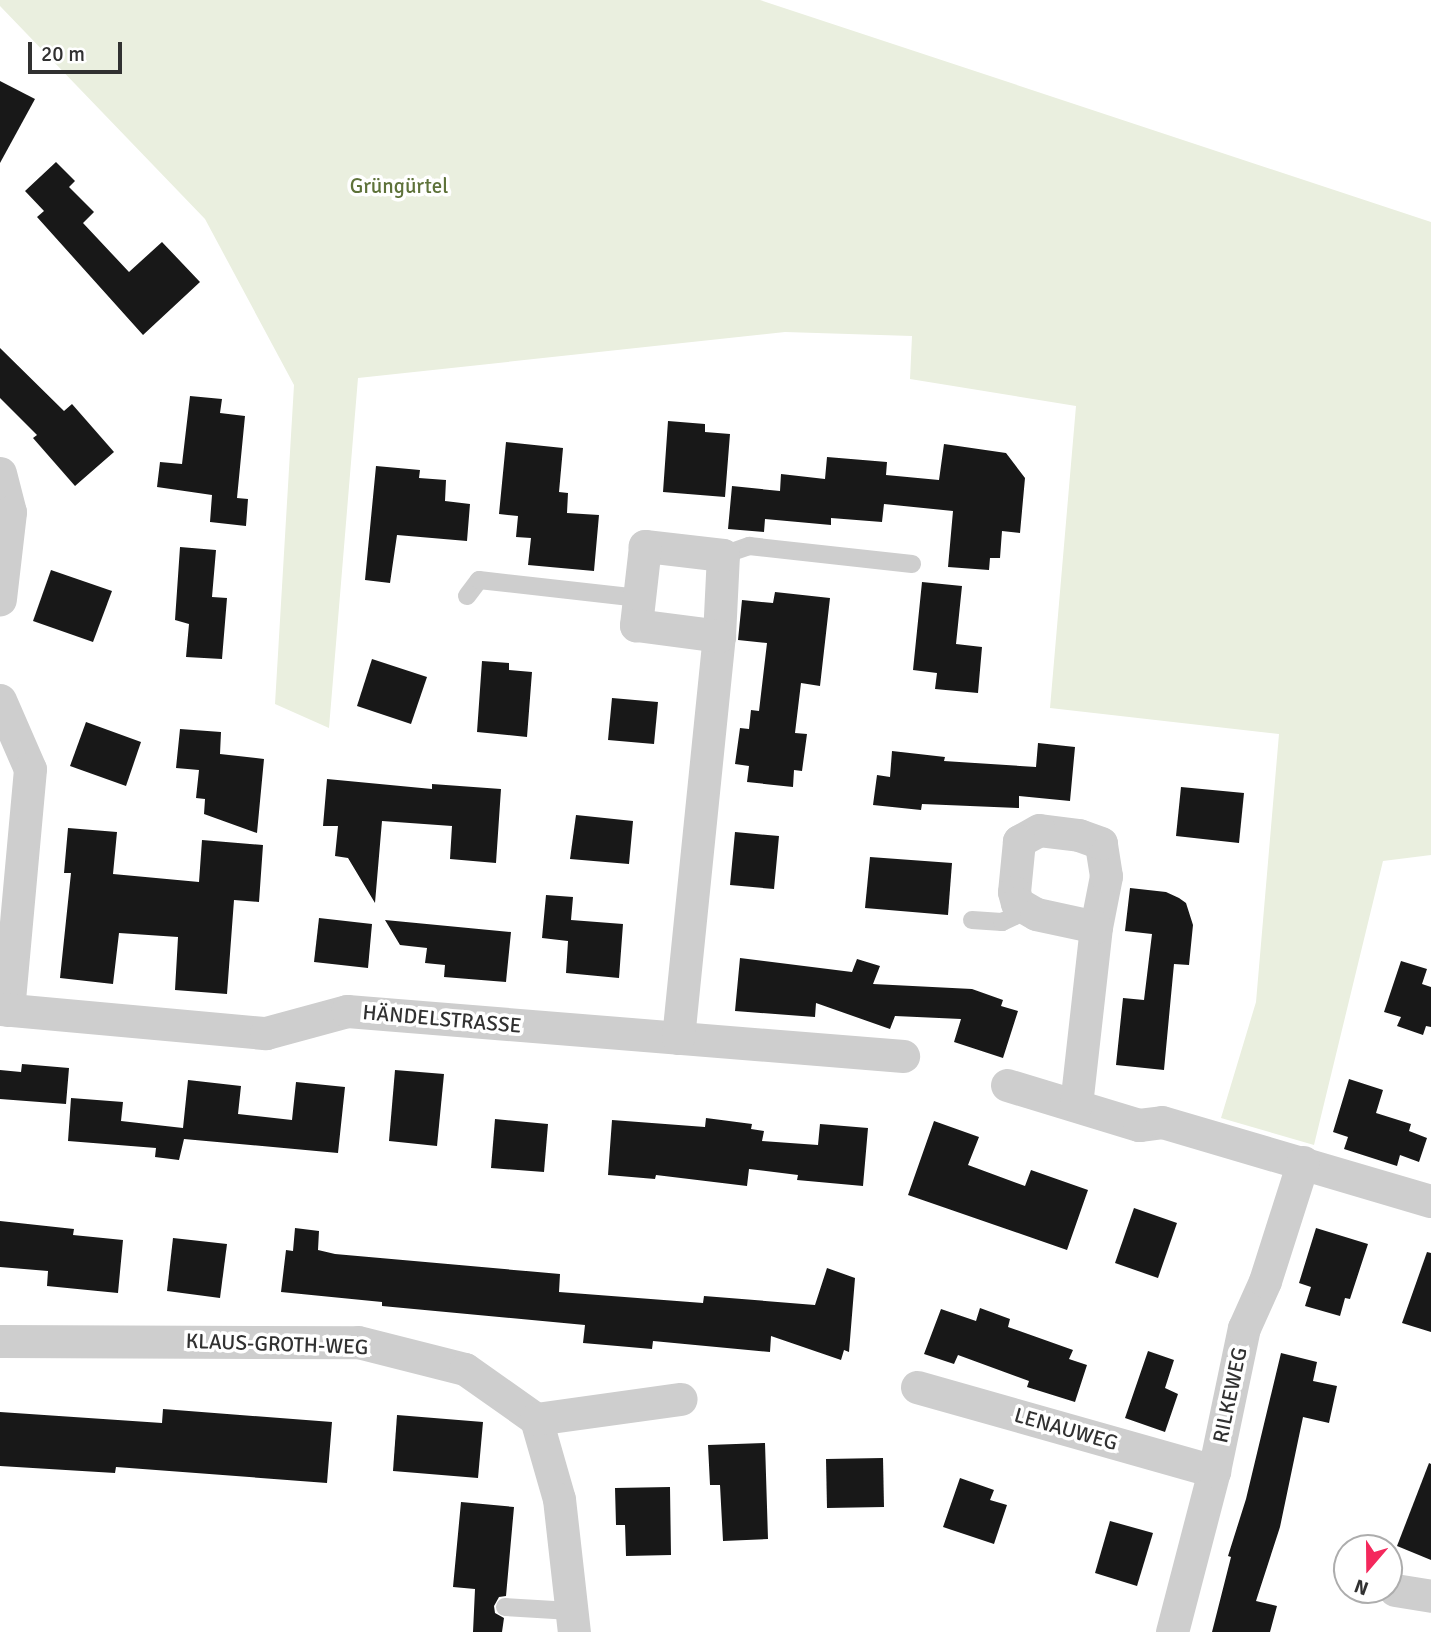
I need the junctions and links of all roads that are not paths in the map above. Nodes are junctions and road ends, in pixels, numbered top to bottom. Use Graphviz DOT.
graph roads {
  1 [pos="0,473"];
  2 [pos="723,555"];
  3 [pos="912,564"];
  4 [pos="467,596"];
  5 [pos="639,598"];
  6 [pos="0,599"];
  7 [pos="719,636"];
  8 [pos="0,700"];
  9 [pos="1024,907"];
  10 [pos="972,920"];
  11 [pos="1096,927"];
  12 [pos="4,1010"];
  13 [pos="678,1038"];
  14 [pos="903,1056"];
  15 [pos="1007,1085"];
  16 [pos="1076,1105"];
  17 [pos="1303,1162"];
  18 [pos="1430,1197"];
  19 [pos="0,1341"];
  20 [pos="917,1387"];
  21 [pos="681,1399"];
  22 [pos="536,1419"];
  23 [pos="1214,1471"];
  24 [pos="1403,1591"];
  25 [pos="1431,1596"];
  26 [pos="505,1607"];
  27 [pos="573,1621"];
  28 [pos="1172,1632"];
  1 -- 6 [label="street"];
  2 -- 3 [label="lane"];
  2 -- 5 [label="street"];
  2 -- 7 [label="street"];
  4 -- 5 [label="lane"];
  5 -- 7 [label="street"];
  7 -- 13 [label="street"];
  8 -- 12 [label="street"];
  9 -- 10 [label="lane"];
  9 -- 11 [label="street"];
  9 -- 11 [label="street"];
  11 -- 16 [label="street"];
  12 -- 13 [label="street, HÄNDELSTRASSE"];
  13 -- 14 [label="street, HÄNDELSTRASSE"];
  15 -- 16 [label="street"];
  16 -- 17 [label="street"];
  17 -- 18 [label="street"];
  17 -- 23 [label="street, RILKEWEG"];
  19 -- 22 [label="street, KLAUS-GROTH-WEG"];
  20 -- 23 [label="street, LENAUWEG"];
  21 -- 22 [label="street"];
  22 -- 27 [label="street"];
  23 -- 28 [label="street, RILKEWEG"];
  24 -- 25 [label="street"];
  26 -- 27 [label="lane"];
}
